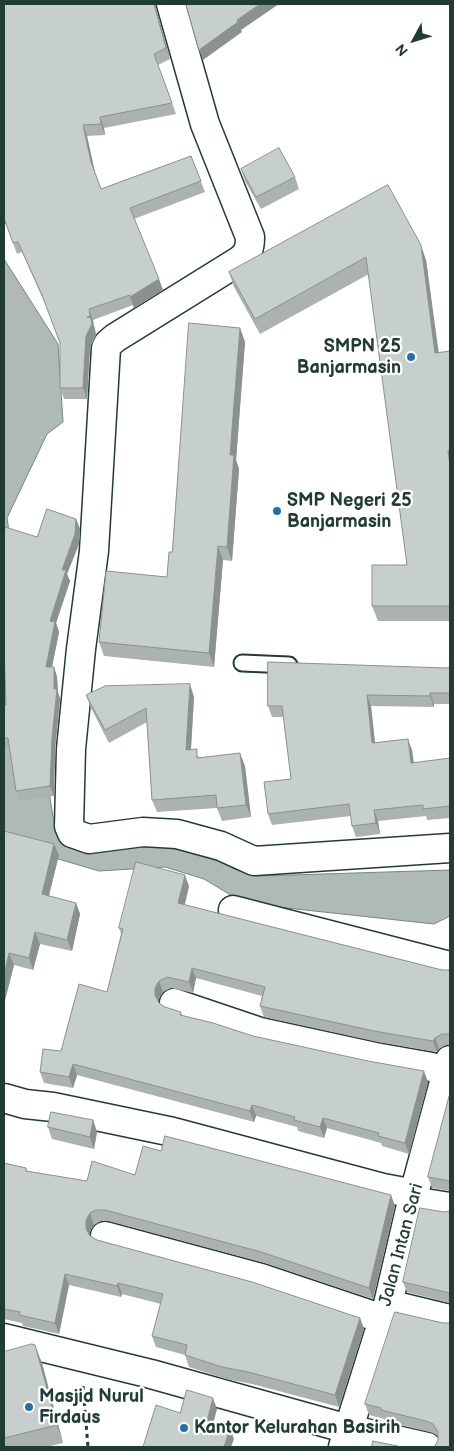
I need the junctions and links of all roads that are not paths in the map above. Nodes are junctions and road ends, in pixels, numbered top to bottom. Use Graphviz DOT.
graph roads {
  1 [pos="170,4"];
  2 [pos="242,663"];
  3 [pos="300,665"];
  4 [pos="450,848"];
  5 [pos="233,910"];
  6 [pos="450,966"];
  7 [pos="174,1003"];
  8 [pos="449,1069"];
  9 [pos="4,1098"];
  10 [pos="414,1198"];
  11 [pos="450,1207"];
  12 [pos="105,1236"];
  13 [pos="385,1312"];
  14 [pos="450,1319"];
  15 [pos="4,1338"];
  16 [pos="345,1438"];
  17 [pos="427,1447"];
  1 -- 4 [label="street"];
  2 -- 3 [label="lane"];
  5 -- 6 [label="street"];
  7 -- 8 [label="street"];
  8 -- 10 [label="street, Jalan Intan Sari"];
  9 -- 10 [label="street"];
  10 -- 11 [label="street"];
  10 -- 13 [label="street, Jalan Intan Sari"];
  12 -- 13 [label="street"];
  13 -- 14 [label="street"];
  13 -- 16 [label="street, Jalan Intan Sari"];
  15 -- 16 [label="street"];
  16 -- 17 [label="street"];
}
